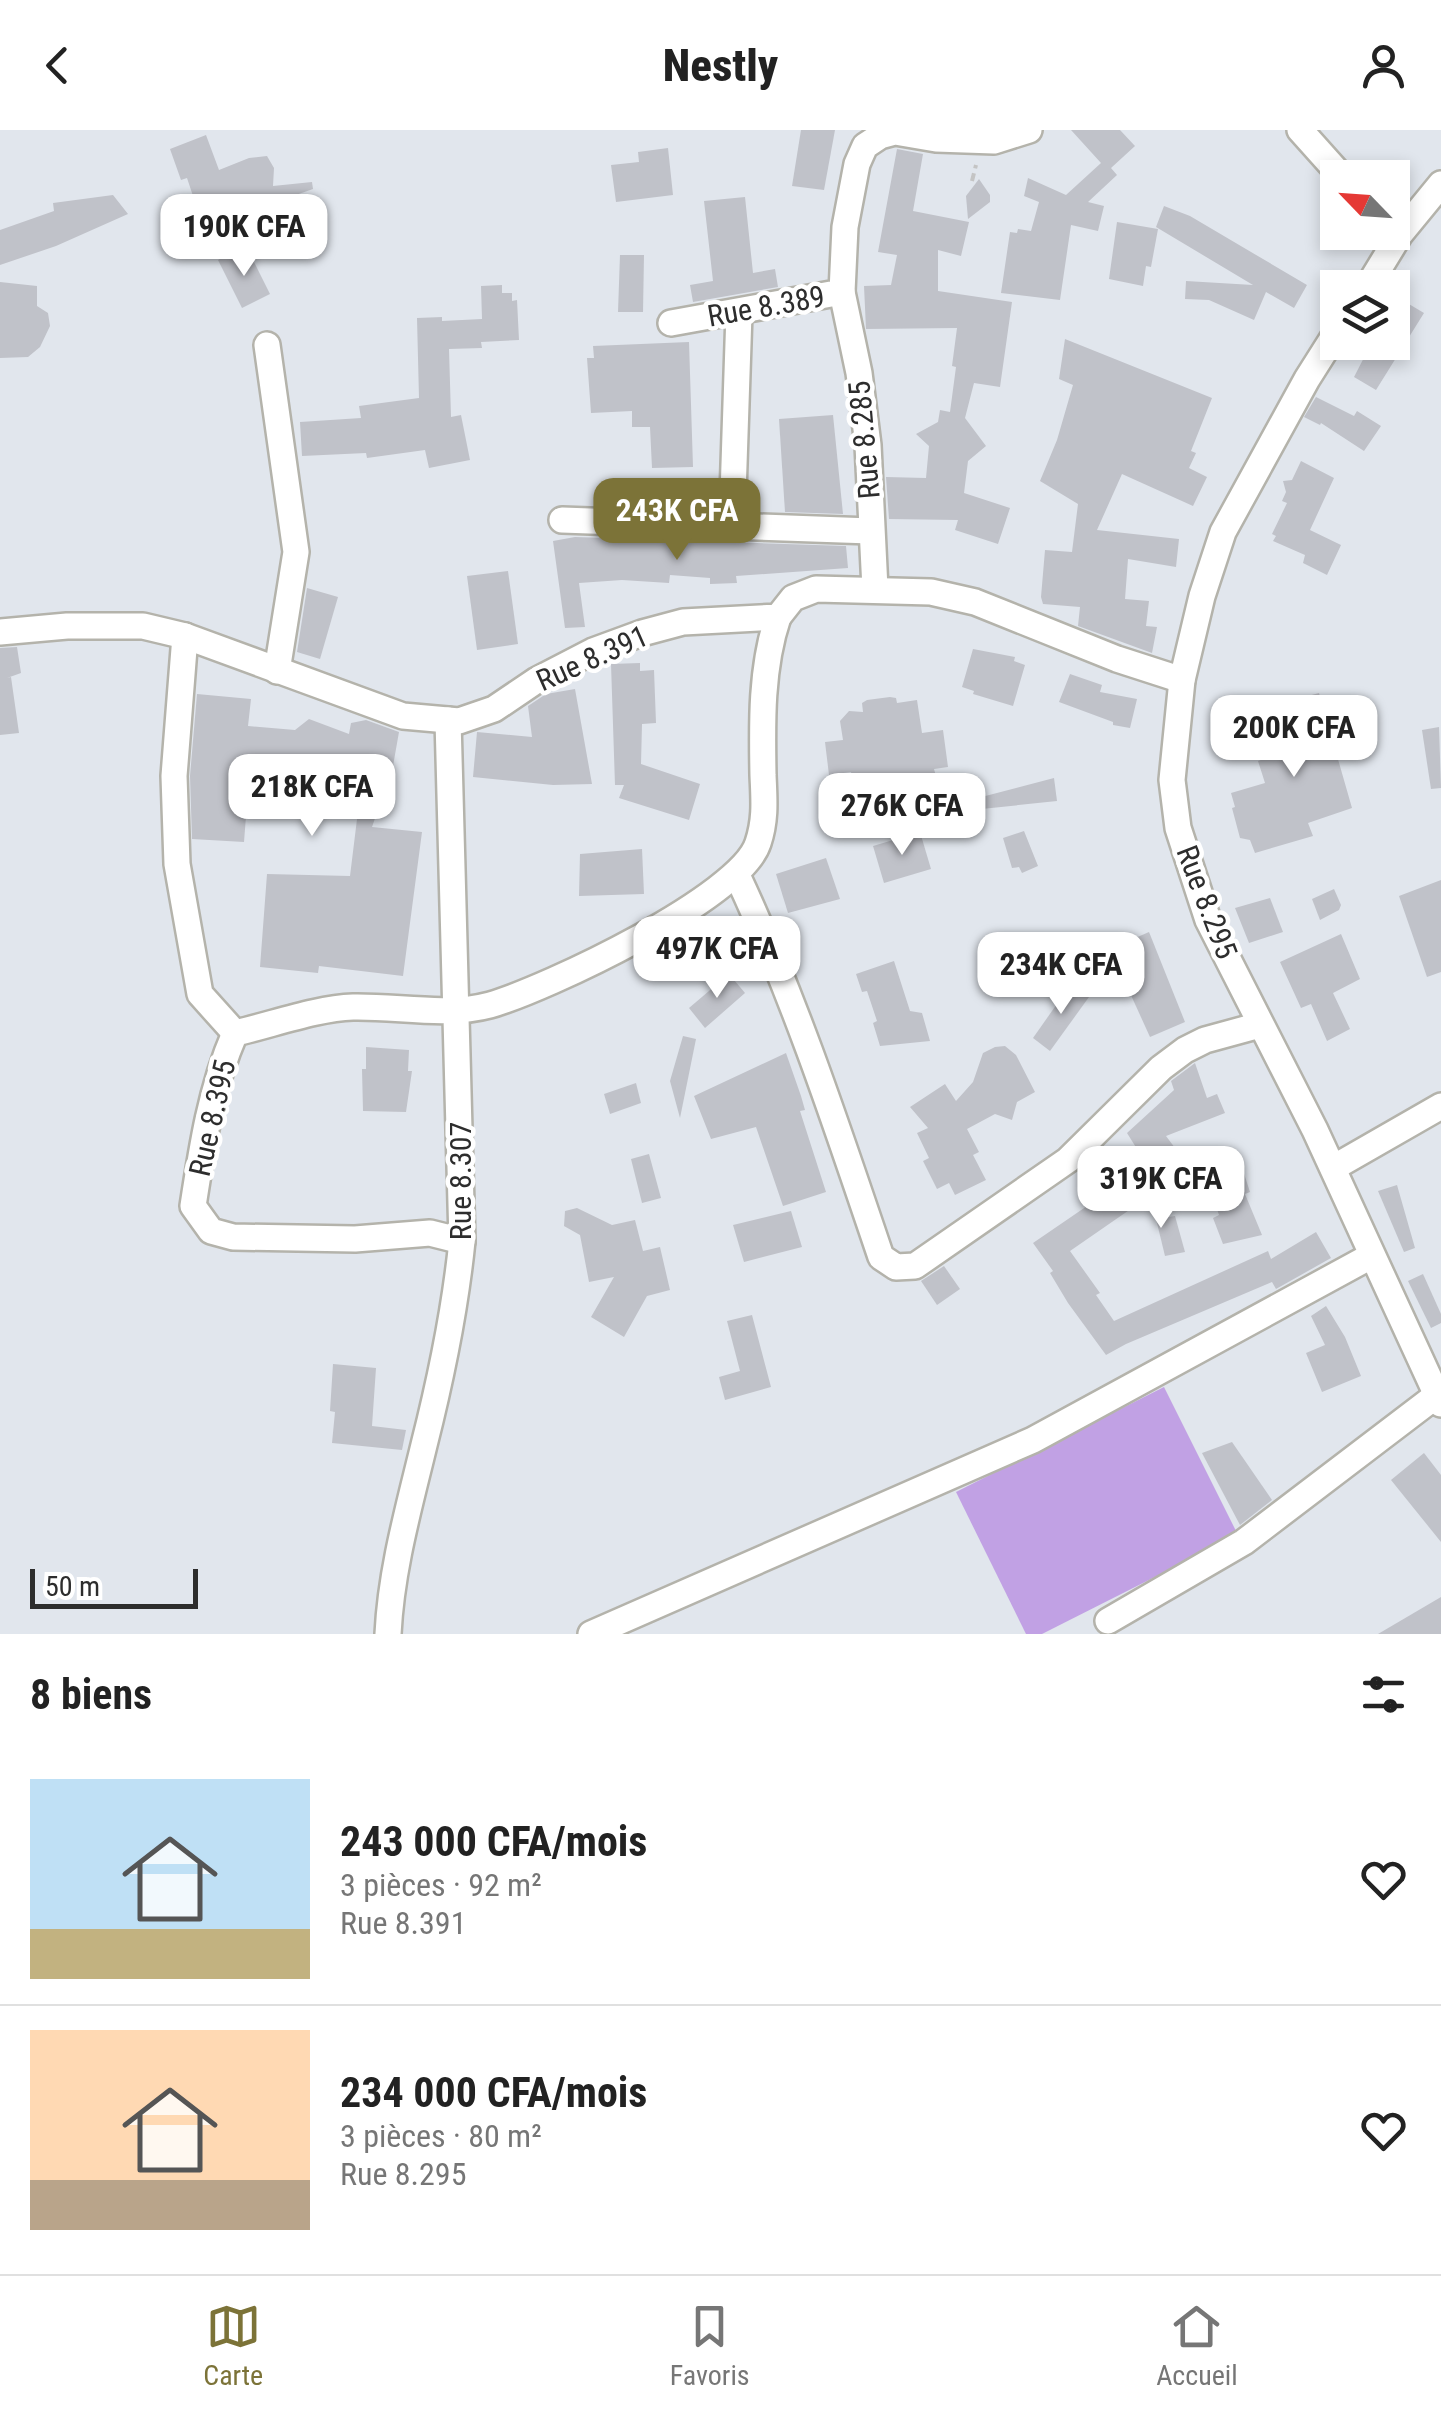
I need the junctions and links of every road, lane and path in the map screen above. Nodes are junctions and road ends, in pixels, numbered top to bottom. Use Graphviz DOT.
graph roads {
  1 [pos="1030,130"];
  2 [pos="1300,130"];
  3 [pos="1327,160"];
  4 [pos="976,165"];
  5 [pos="972,181"];
  6 [pos="1441,184"];
  7 [pos="1410,216"];
  8 [pos="842,292"];
  9 [pos="739,313"];
  10 [pos="671,323"];
  11 [pos="266,345"];
  12 [pos="1320,358"];
  13 [pos="562,520"];
  14 [pos="732,525"];
  15 [pos="870,531"];
  16 [pos="875,589"];
  17 [pos="778,617"];
  18 [pos="0,632"];
  19 [pos="185,636"];
  20 [pos="277,671"];
  21 [pos="1182,680"];
  22 [pos="448,720"];
  23 [pos="737,874"];
  24 [pos="457,1011"];
  25 [pos="1260,1026"];
  26 [pos="235,1033"];
  27 [pos="1441,1106"];
  28 [pos="1333,1168"];
  29 [pos="462,1241"];
  30 [pos="1371,1256"];
  31 [pos="1439,1397"];
  32 [pos="1108,1621"];
  33 [pos="388,1634"];
  34 [pos="590,1634"];
  1 -- 8 [label="street, Rue 8.389"];
  2 -- 3 [label="street"];
  4 -- 5 [label="path"];
  6 -- 7 [label="street"];
  8 -- 9 [label="street, Rue 8.389"];
  8 -- 15 [label="street, Rue 8.285"];
  9 -- 10 [label="street, Rue 8.389"];
  9 -- 14 [label="street"];
  11 -- 20 [label="street"];
  12 -- 21 [label="street, Rue 8.295"];
  13 -- 14 [label="street"];
  14 -- 15 [label="street"];
  15 -- 16 [label="street, Rue 8.285"];
  16 -- 17 [label="street"];
  16 -- 21 [label="street"];
  17 -- 22 [label="street, Rue 8.391"];
  17 -- 23 [label="street"];
  18 -- 19 [label="street, Rue 8.391"];
  19 -- 20 [label="street, Rue 8.391"];
  19 -- 26 [label="street"];
  20 -- 22 [label="street, Rue 8.391"];
  21 -- 25 [label="street, Rue 8.295"];
  22 -- 24 [label="street, Rue 8.307"];
  23 -- 24 [label="street, Rue 8.395"];
  23 -- 25 [label="street"];
  24 -- 26 [label="street, Rue 8.395"];
  24 -- 29 [label="street, Rue 8.307"];
  25 -- 28 [label="street, Rue 8.295"];
  26 -- 29 [label="street, Rue 8.395"];
  27 -- 28 [label="street"];
  28 -- 30 [label="street, Rue 8.295"];
  29 -- 33 [label="street, Rue 8.307"];
  30 -- 31 [label="street, Rue 8.295"];
  30 -- 34 [label="street"];
  31 -- 32 [label="street"];
}
